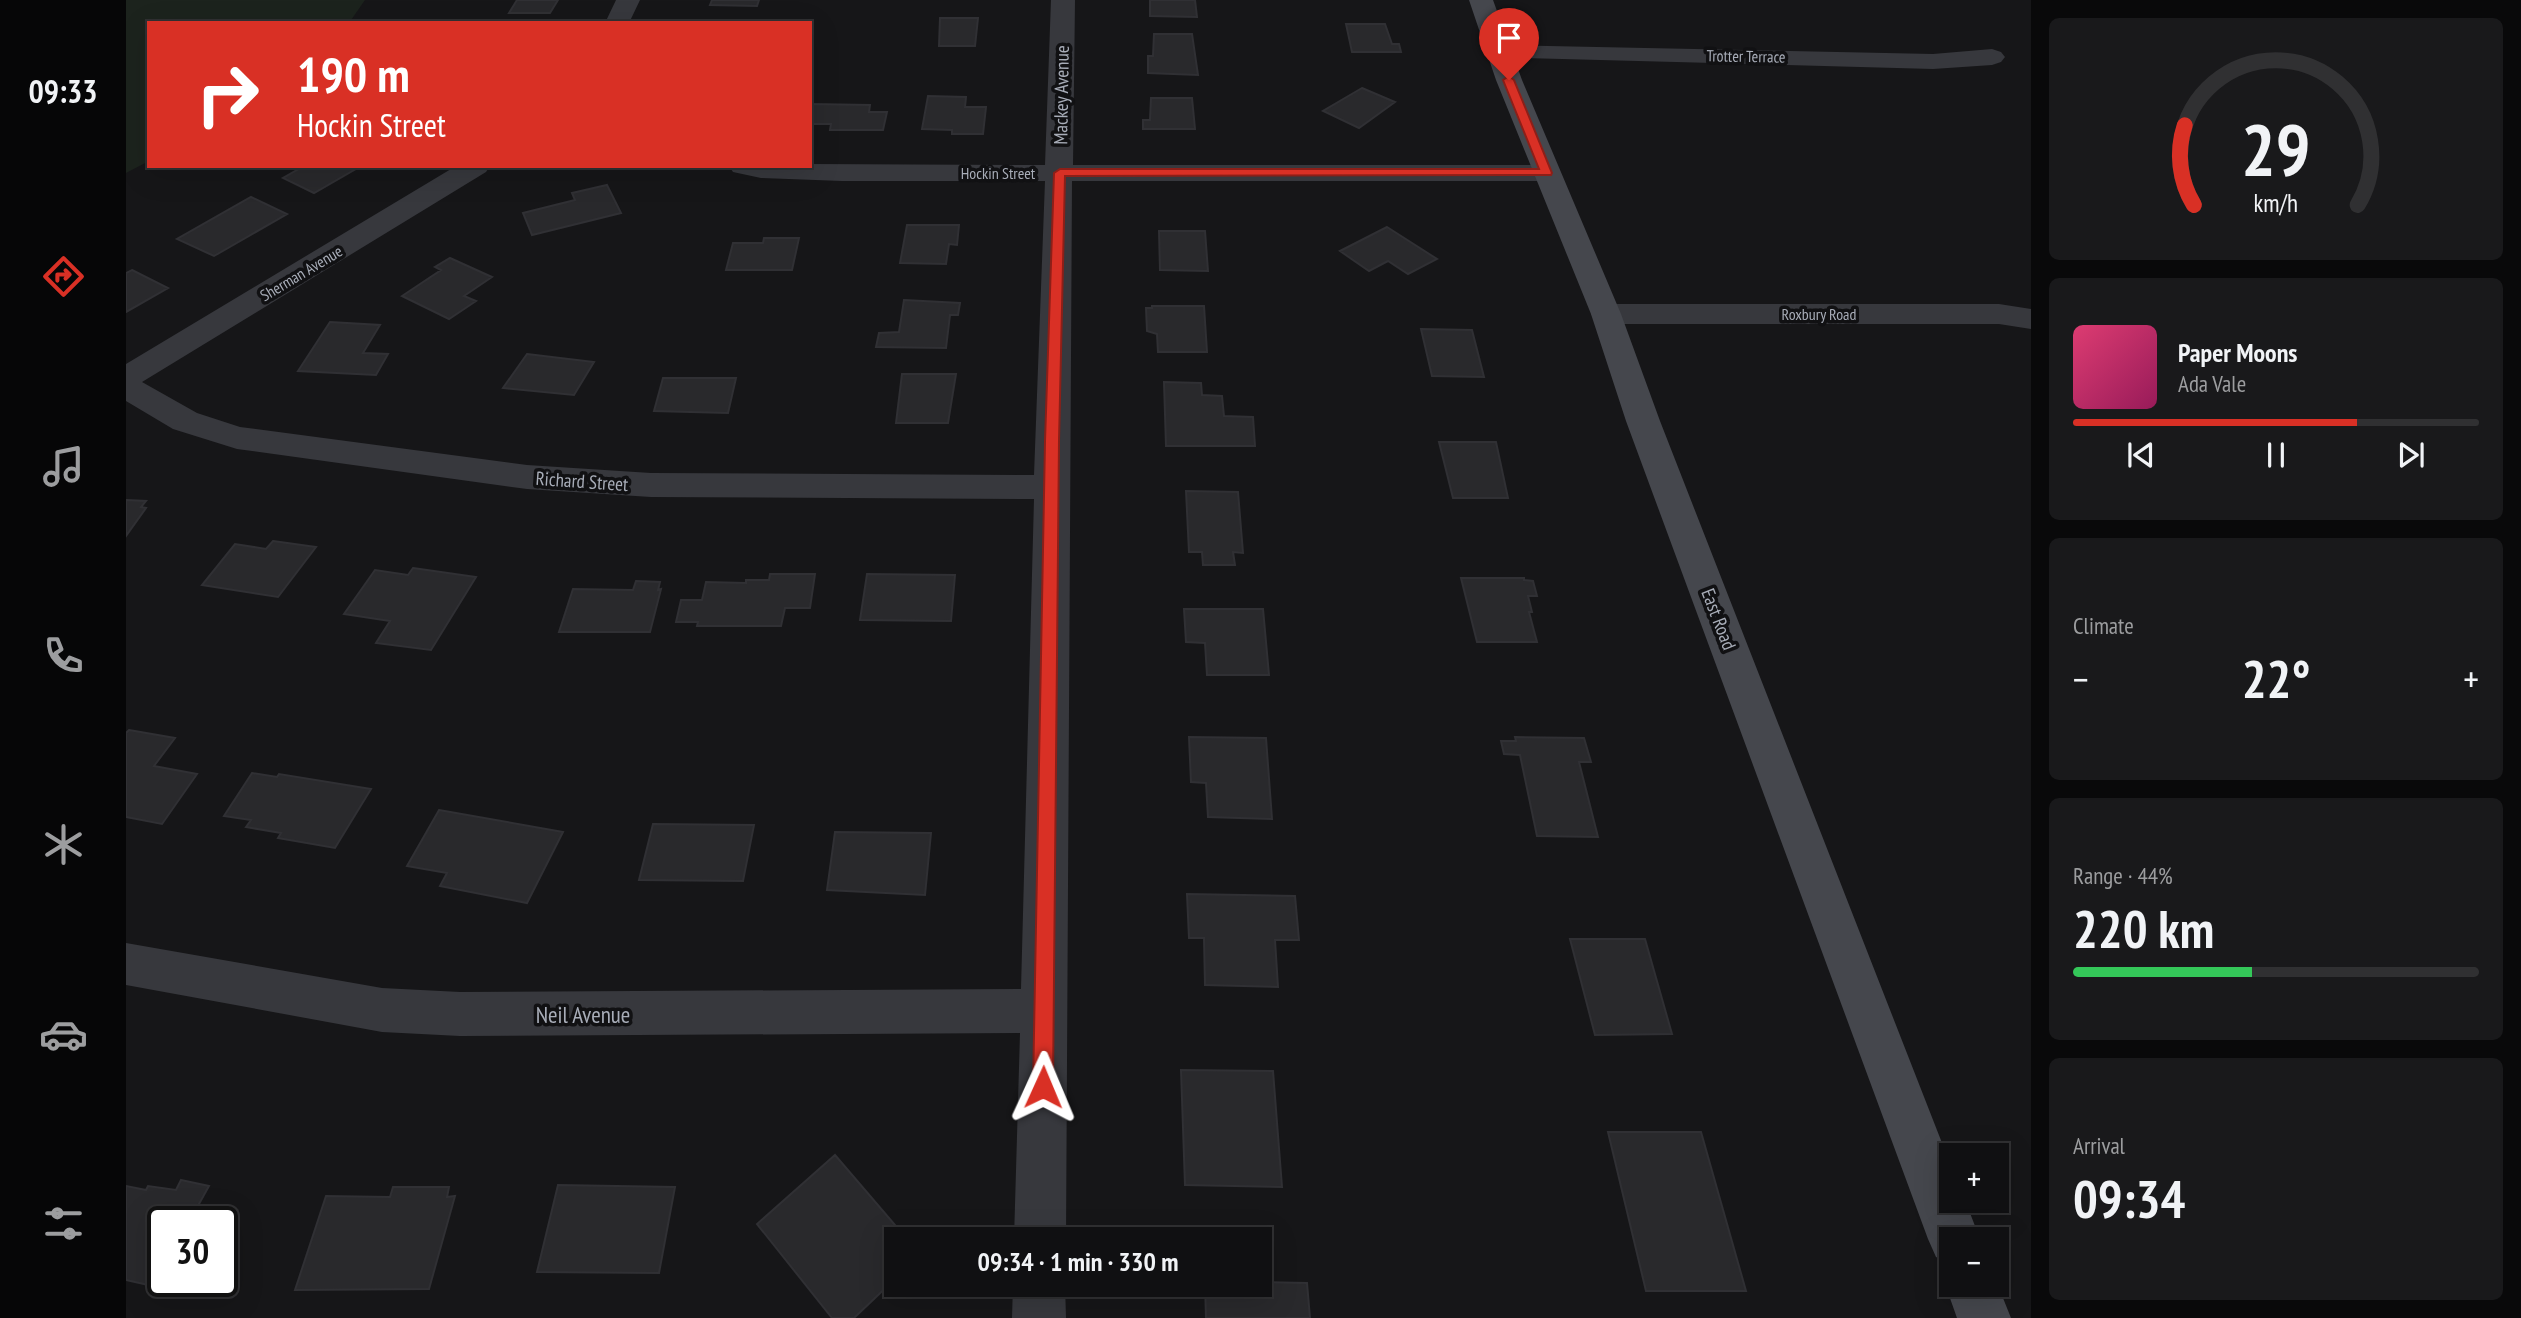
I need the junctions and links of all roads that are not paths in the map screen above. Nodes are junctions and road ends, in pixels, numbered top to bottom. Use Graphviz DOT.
graph roads {
  1 [pos="628,0"];
  2 [pos="1063,0"];
  3 [pos="1481,0"];
  4 [pos="618,21"];
  5 [pos="1499,52"];
  6 [pos="1992,57"];
  7 [pos="473,168"];
  8 [pos="752,168"];
  9 [pos="1060,173"];
  10 [pos="1546,173"];
  11 [pos="1606,314"];
  12 [pos="2031,319"];
  13 [pos="126,378"];
  14 [pos="126,387"];
  15 [pos="1053,487"];
  16 [pos="126,964"];
  17 [pos="1044,1011"];
  18 [pos="1040,1227"];
  19 [pos="1949,1227"];
  20 [pos="1040,1297"];
  21 [pos="1976,1297"];
  22 [pos="1039,1318"];
  23 [pos="1984,1318"];
  1 -- 4 [label="street"];
  2 -- 9 [label="street, Mackey Avenue"];
  3 -- 5 [label="street, East Road"];
  5 -- 6 [label="street, Trotter Terrace"];
  5 -- 10 [label="street, East Road"];
  7 -- 13 [label="street, Sherman Avenue"];
  8 -- 9 [label="street, Hockin Street"];
  9 -- 10 [label="street, Hockin Street"];
  9 -- 15 [label="street, Mackey Avenue"];
  10 -- 11 [label="street, East Road"];
  11 -- 12 [label="street, Roxbury Road"];
  11 -- 19 [label="street, East Road"];
  14 -- 15 [label="street, Richard Street"];
  15 -- 17 [label="street, Mackey Avenue"];
  16 -- 17 [label="street, Neil Avenue"];
  17 -- 18 [label="street, Mackey Avenue"];
  20 -- 22 [label="street"];
  21 -- 23 [label="street"];
}
